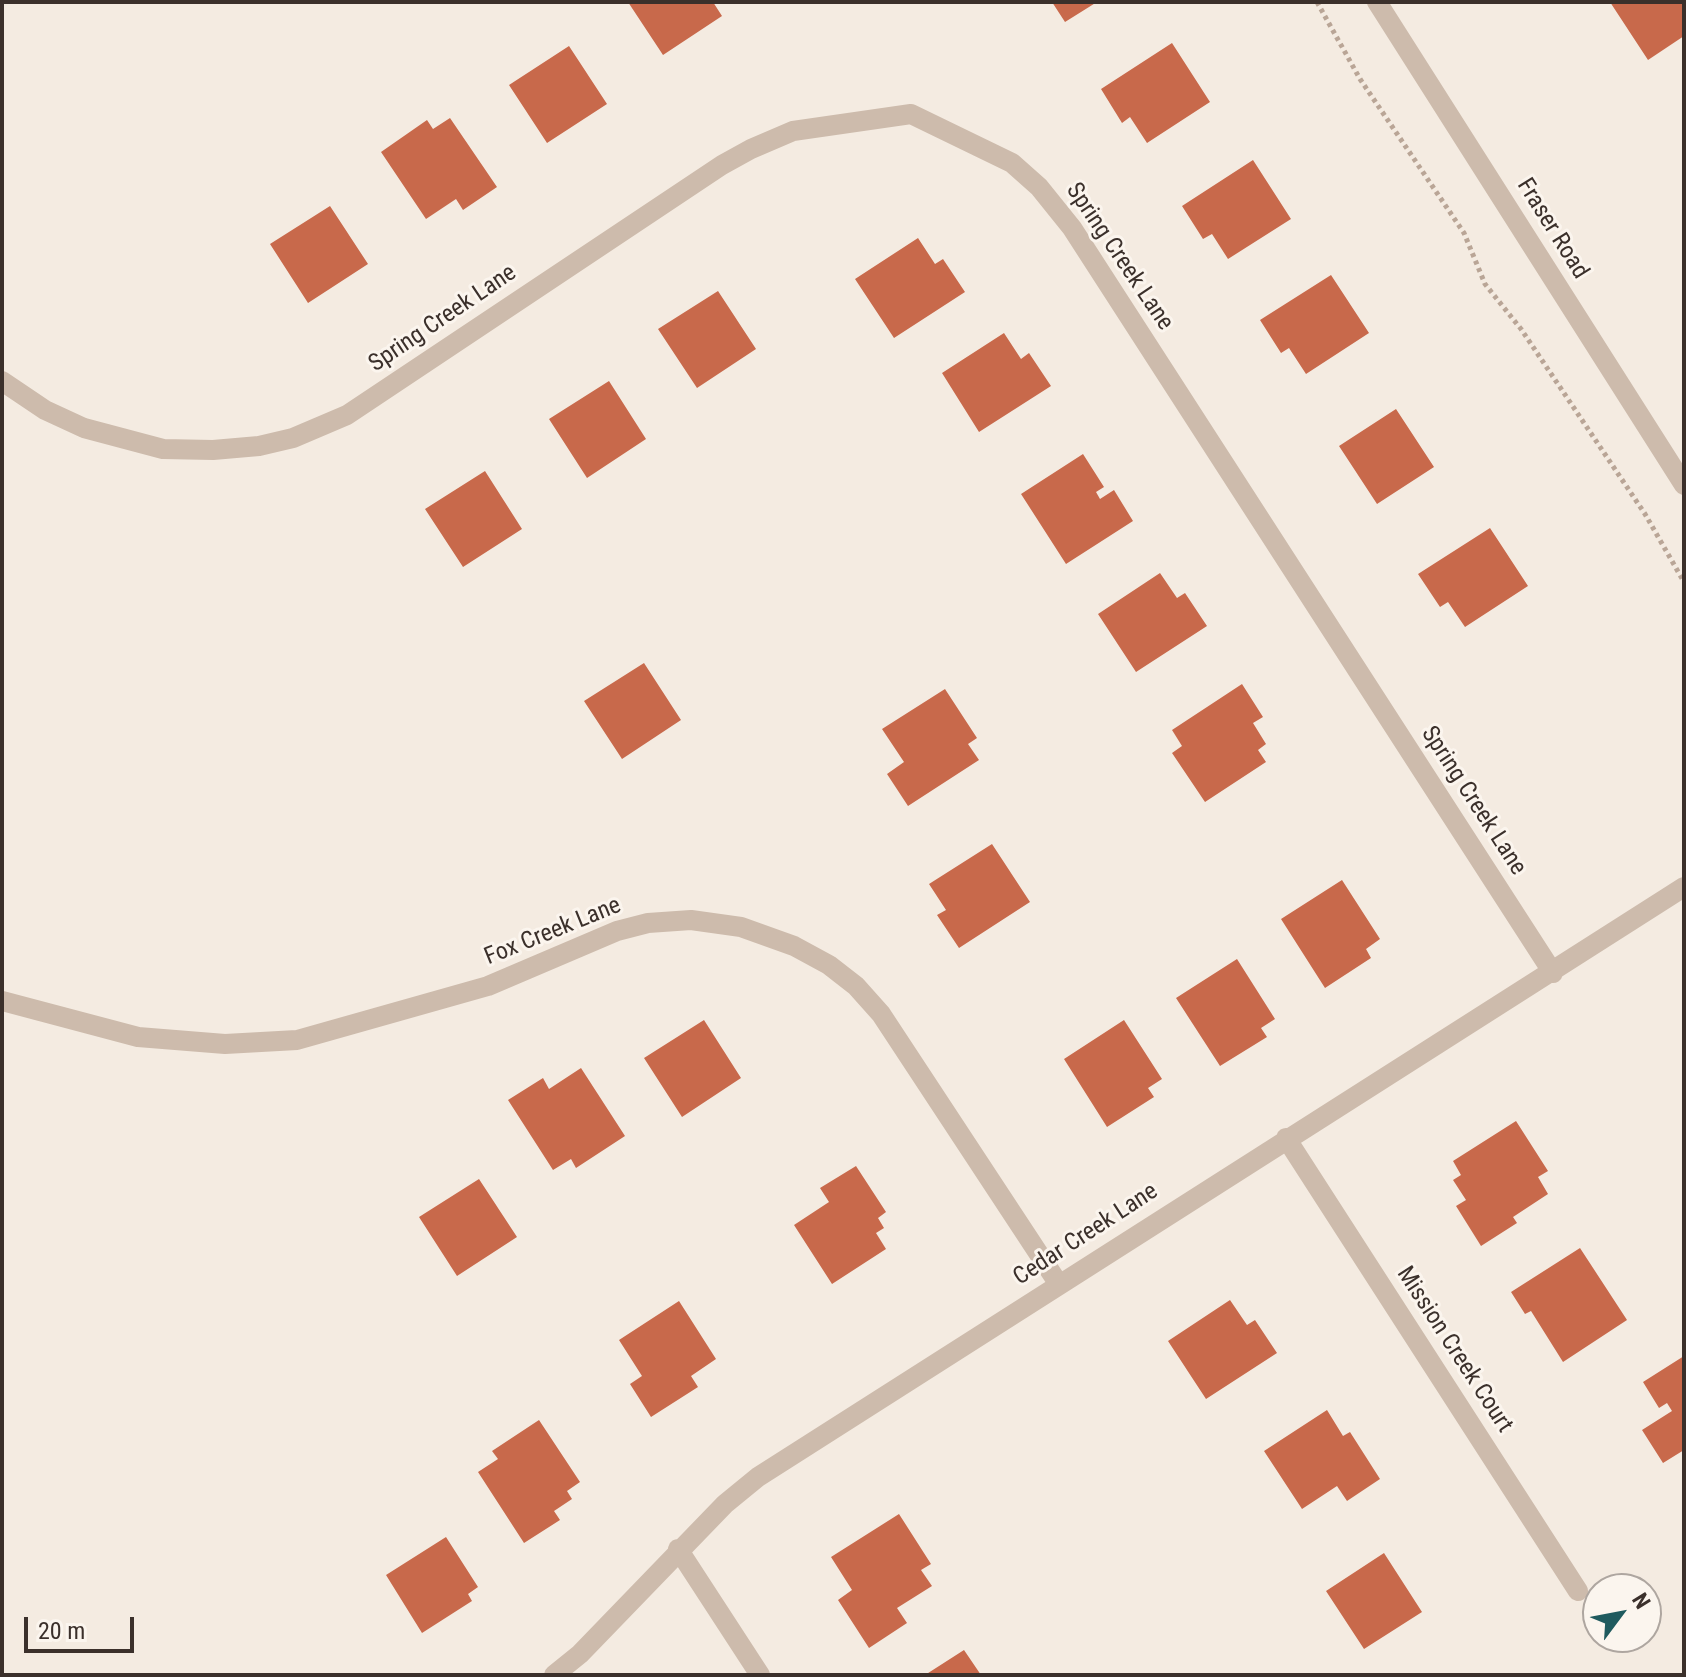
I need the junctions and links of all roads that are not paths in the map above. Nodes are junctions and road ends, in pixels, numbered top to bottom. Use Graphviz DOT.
graph roads {
  1 [pos="1377,2"];
  2 [pos="2,381"];
  3 [pos="1684,485"];
  4 [pos="1684,887"];
  5 [pos="1553,973"];
  6 [pos="2,1001"];
  7 [pos="1286,1138"];
  8 [pos="1058,1283"];
  9 [pos="678,1549"];
  10 [pos="1578,1591"];
  11 [pos="554,1675"];
  12 [pos="760,1675"];
  1 -- 3 [label="street, Fraser Road"];
  2 -- 5 [label="street, Spring Creek Lane"];
  4 -- 5 [label="street, Cedar Creek Lane"];
  5 -- 7 [label="street, Cedar Creek Lane"];
  6 -- 8 [label="street, Fox Creek Lane"];
  7 -- 8 [label="street, Cedar Creek Lane"];
  7 -- 10 [label="street, Mission Creek Court"];
  8 -- 9 [label="street, Cedar Creek Lane"];
  9 -- 11 [label="street, Cedar Creek Lane"];
  9 -- 12 [label="street"];
}
